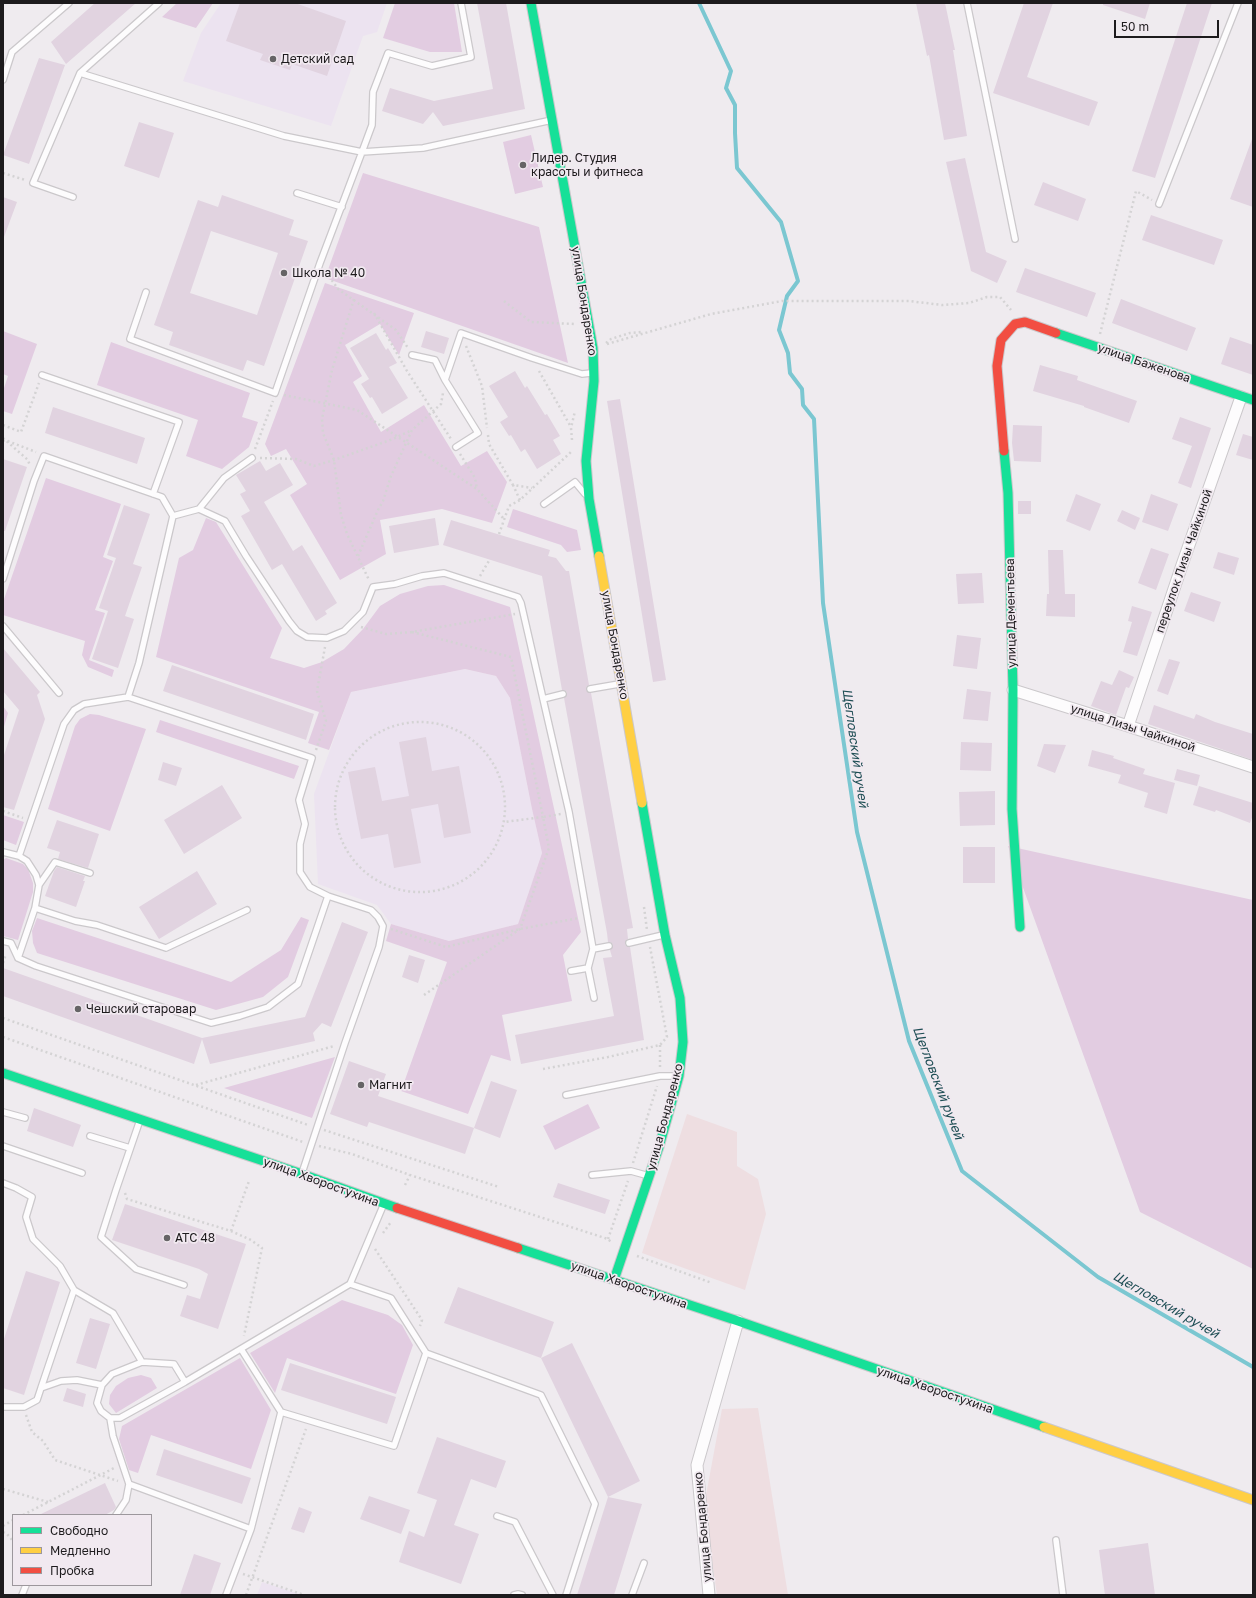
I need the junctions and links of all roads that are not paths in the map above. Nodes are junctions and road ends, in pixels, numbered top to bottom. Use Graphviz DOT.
graph roads {
  1 [pos="69,3"];
  2 [pos="159,3"];
  3 [pos="461,3"];
  4 [pos="531,3"];
  5 [pos="967,3"];
  6 [pos="1238,3"];
  7 [pos="80,73"];
  8 [pos="3,80"];
  9 [pos="552,120"];
  10 [pos="362,152"];
  11 [pos="297,193"];
  12 [pos="73,197"];
  13 [pos="1159,204"];
  14 [pos="342,207"];
  15 [pos="1015,239"];
  16 [pos="146,292"];
  17 [pos="1034,325"];
  18 [pos="412,355"];
  19 [pos="594,373"];
  20 [pos="42,375"];
  21 [pos="445,380"];
  22 [pos="1241,397"];
  23 [pos="1253,400"];
  24 [pos="456,447"];
  25 [pos="252,458"];
  26 [pos="153,494"];
  27 [pos="589,499"];
  28 [pos="544,504"];
  29 [pos="198,510"];
  30 [pos="173,516"];
  31 [pos="3,579"];
  32 [pos="3,626"];
  33 [pos="622,683"];
  34 [pos="590,689"];
  35 [pos="1013,690"];
  36 [pos="59,693"];
  37 [pos="563,694"];
  38 [pos="128,697"];
  39 [pos="543,699"];
  40 [pos="1128,726"];
  41 [pos="1253,767"];
  42 [pos="3,852"];
  43 [pos="19,856"];
  44 [pos="90,873"];
  45 [pos="38,884"];
  46 [pos="328,896"];
  47 [pos="35,908"];
  48 [pos="247,910"];
  49 [pos="1020,927"];
  50 [pos="665,935"];
  51 [pos="3,941"];
  52 [pos="629,943"];
  53 [pos="609,946"];
  54 [pos="593,949"];
  55 [pos="18,958"];
  56 [pos="588,968"];
  57 [pos="571,971"];
  58 [pos="594,998"];
  59 [pos="3,1073"];
  60 [pos="679,1076"];
  61 [pos="566,1095"];
  62 [pos="3,1112"];
  63 [pos="25,1118"];
  64 [pos="140,1120"];
  65 [pos="90,1136"];
  66 [pos="3,1146"];
  67 [pos="130,1148"];
  68 [pos="82,1172"];
  69 [pos="302,1174"];
  70 [pos="592,1175"];
  71 [pos="649,1176"];
  72 [pos="3,1183"];
  73 [pos="384,1204"];
  74 [pos="614,1280"];
  75 [pos="350,1284"];
  76 [pos="184,1285"];
  77 [pos="74,1290"];
  78 [pos="738,1321"];
  79 [pos="241,1349"];
  80 [pos="426,1353"];
  81 [pos="142,1362"];
  82 [pos="185,1382"];
  83 [pos="102,1385"];
  84 [pos="41,1388"];
  85 [pos="3,1407"];
  86 [pos="282,1412"];
  87 [pos="110,1418"];
  88 [pos="129,1484"];
  89 [pos="1253,1500"];
  90 [pos="117,1514"];
  91 [pos="497,1516"];
  92 [pos="251,1528"];
  93 [pos="1056,1540"];
  94 [pos="644,1564"];
  95 [pos="226,1595"];
  96 [pos="514,1595"];
  97 [pos="522,1595"];
  98 [pos="554,1595"];
  99 [pos="566,1595"];
  100 [pos="632,1595"];
  101 [pos="709,1595"];
  102 [pos="1063,1595"];
  1 -- 8 [label="lane"];
  2 -- 7 [label="lane"];
  3 -- 10 [label="lane"];
  4 -- 9 [label="street, улица Бондаренко"];
  5 -- 15 [label="lane"];
  6 -- 13 [label="lane"];
  7 -- 10 [label="lane"];
  7 -- 12 [label="lane"];
  9 -- 10 [label="lane"];
  9 -- 19 [label="street, улица Бондаренко"];
  10 -- 14 [label="lane"];
  11 -- 14 [label="lane"];
  14 -- 16 [label="lane"];
  17 -- 22 [label="street, улица Баженова"];
  17 -- 35 [label="street, улица Дементьева"];
  18 -- 21 [label="lane"];
  19 -- 21 [label="lane"];
  19 -- 27 [label="street, улица Бондаренко"];
  20 -- 26 [label="lane"];
  21 -- 24 [label="lane"];
  22 -- 23 [label="street, улица Баженова"];
  22 -- 40 [label="street, переулок Лизы Чайкиной"];
  25 -- 29 [label="lane"];
  26 -- 30 [label="lane"];
  26 -- 31 [label="lane"];
  27 -- 28 [label="lane"];
  27 -- 33 [label="street, улица Бондаренко"];
  29 -- 30 [label="lane"];
  29 -- 39 [label="lane"];
  30 -- 38 [label="lane"];
  32 -- 36 [label="lane"];
  33 -- 34 [label="lane"];
  33 -- 50 [label="street, улица Бондаренко"];
  35 -- 40 [label="street, улица Лизы Чайкиной"];
  35 -- 49 [label="street, улица Дементьева"];
  37 -- 39 [label="lane"];
  38 -- 43 [label="lane"];
  38 -- 46 [label="lane"];
  39 -- 54 [label="lane"];
  40 -- 41 [label="street, улица Лизы Чайкиной"];
  42 -- 43 [label="lane"];
  43 -- 45 [label="lane"];
  44 -- 45 [label="lane"];
  45 -- 47 [label="lane"];
  46 -- 55 [label="lane"];
  46 -- 69 [label="lane"];
  47 -- 48 [label="lane"];
  47 -- 55 [label="lane"];
  50 -- 52 [label="lane"];
  50 -- 60 [label="street, улица Бондаренко"];
  51 -- 55 [label="lane"];
  53 -- 54 [label="lane"];
  54 -- 56 [label="lane"];
  56 -- 57 [label="lane"];
  56 -- 58 [label="lane"];
  59 -- 64 [label="street, улица Хворостухина"];
  60 -- 61 [label="lane"];
  60 -- 71 [label="street, улица Бондаренко"];
  62 -- 63 [label="lane"];
  64 -- 67 [label="lane"];
  64 -- 69 [label="street, улица Хворостухина"];
  65 -- 67 [label="lane"];
  66 -- 68 [label="lane"];
  67 -- 76 [label="lane"];
  69 -- 73 [label="street, улица Хворостухина"];
  70 -- 71 [label="lane"];
  71 -- 74 [label="street, улица Бондаренко"];
  72 -- 77 [label="lane"];
  73 -- 74 [label="street, улица Хворостухина"];
  73 -- 75 [label="lane"];
  74 -- 78 [label="street, улица Хворостухина"];
  75 -- 79 [label="lane"];
  75 -- 80 [label="lane"];
  77 -- 81 [label="lane"];
  77 -- 84 [label="lane"];
  78 -- 89 [label="street, улица Хворостухина"];
  78 -- 101 [label="street, улица Бондаренко"];
  79 -- 82 [label="lane"];
  79 -- 86 [label="lane"];
  80 -- 86 [label="lane"];
  80 -- 99 [label="lane"];
  81 -- 82 [label="lane"];
  81 -- 83 [label="lane"];
  82 -- 87 [label="lane"];
  83 -- 84 [label="lane"];
  83 -- 87 [label="lane"];
  84 -- 85 [label="lane"];
  86 -- 92 [label="lane"];
  87 -- 88 [label="lane"];
  88 -- 90 [label="lane"];
  88 -- 92 [label="lane"];
  91 -- 98 [label="lane"];
  92 -- 95 [label="lane"];
  93 -- 102 [label="lane"];
  94 -- 100 [label="lane"];
  96 -- 97 [label="lane"];
}
